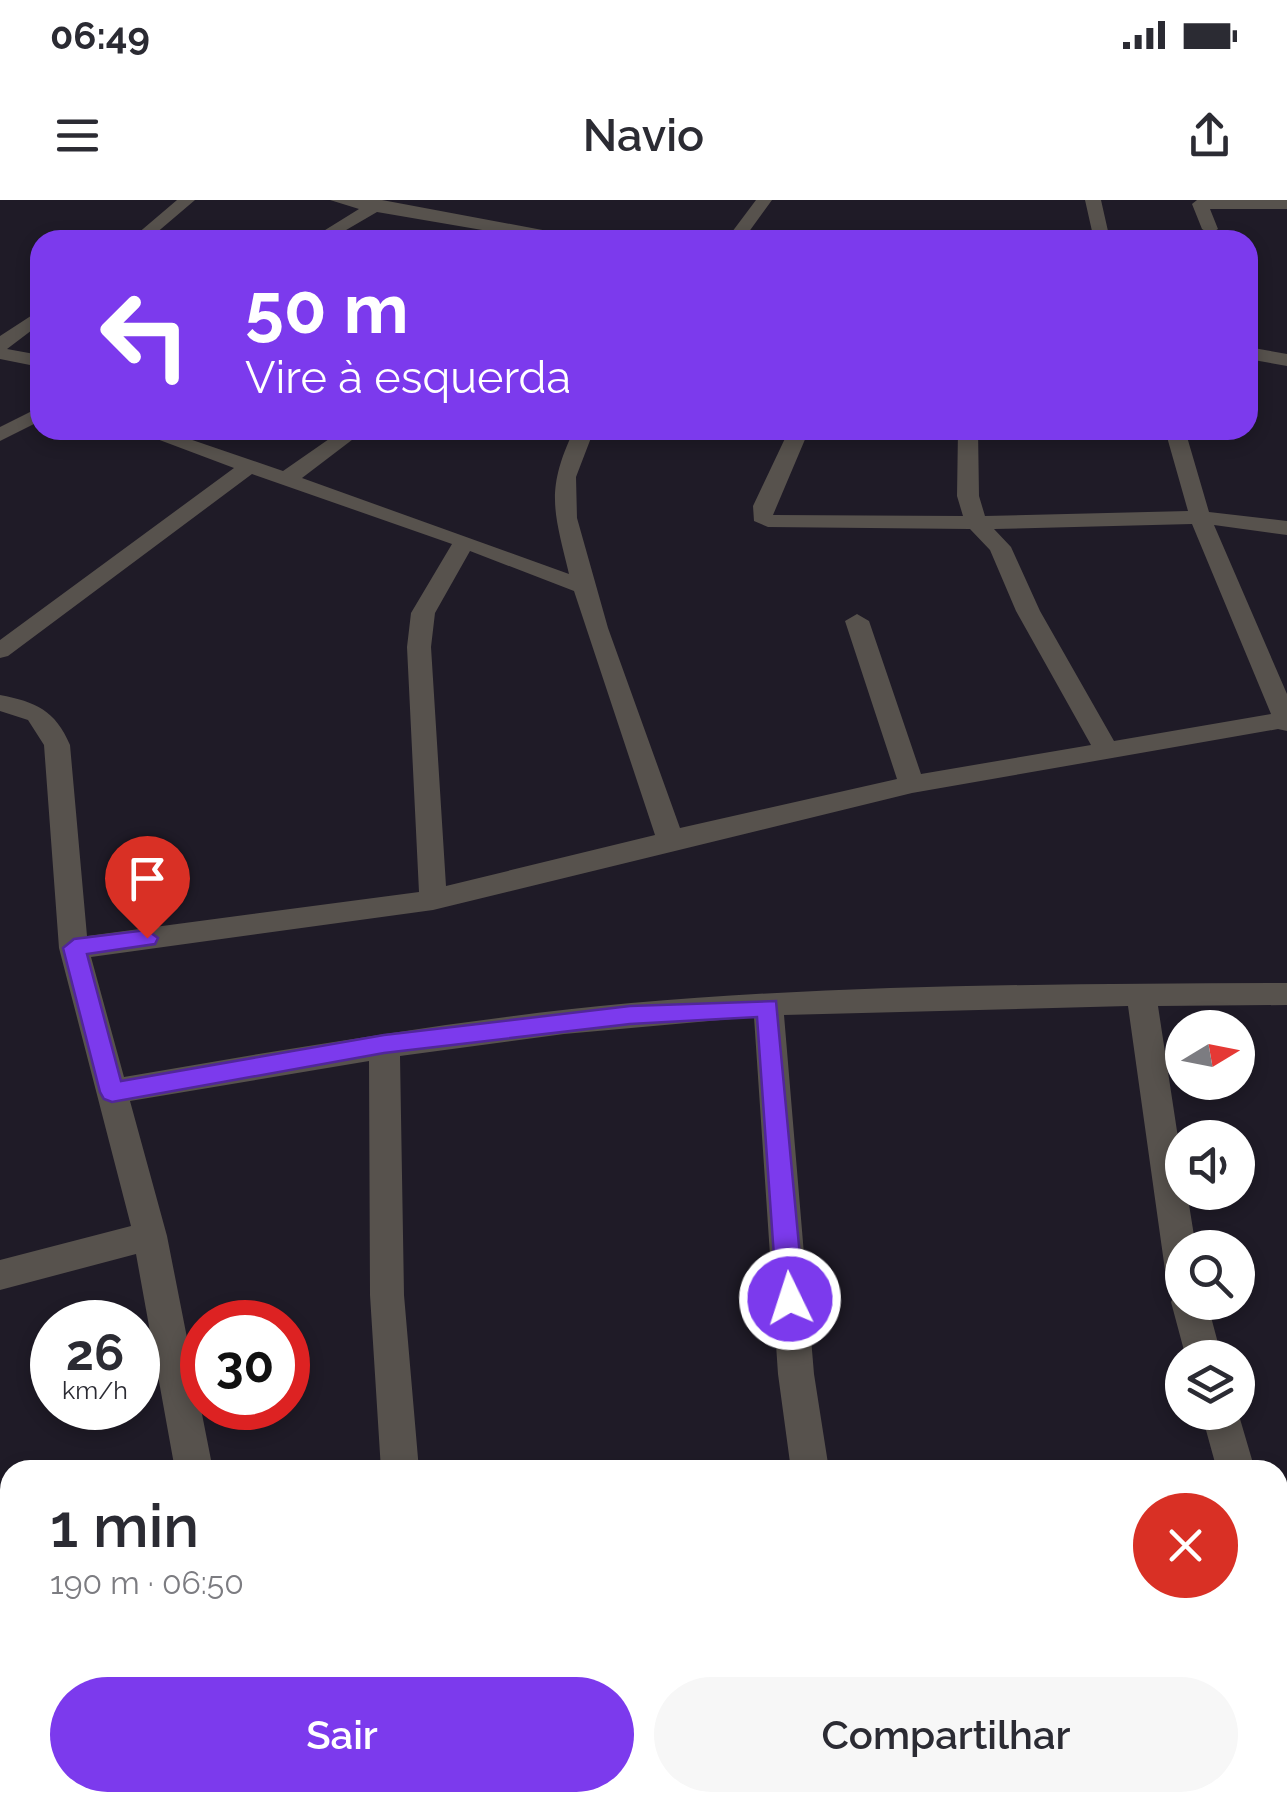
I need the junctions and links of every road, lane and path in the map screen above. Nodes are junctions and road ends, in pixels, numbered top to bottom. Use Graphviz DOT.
graph roads {
  1 [pos="186,200"];
  2 [pos="338,200"];
  3 [pos="764,200"];
  4 [pos="1093,200"];
  5 [pos="381,203"];
  6 [pos="1287,204"];
  7 [pos="150,230"];
  8 [pos="334,230"];
  9 [pos="504,230"];
  10 [pos="742,230"];
  11 [pos="1100,230"];
  12 [pos="1210,230"];
  13 [pos="30,323"];
  14 [pos="0,345"];
  15 [pos="0,353"];
  16 [pos="1258,354"];
  17 [pos="1286,357"];
  18 [pos="30,359"];
  19 [pos="30,418"];
  20 [pos="0,435"];
  21 [pos="173,440"];
  22 [pos="341,440"];
  23 [pos="579,440"];
  24 [pos="794,440"];
  25 [pos="968,440"];
  26 [pos="1177,440"];
  27 [pos="250,466"];
  28 [pos="286,480"];
  29 [pos="1200,517"];
  30 [pos="976,523"];
  31 [pos="1287,528"];
  32 [pos="465,541"];
  33 [pos="583,588"];
  34 [pos="857,621"];
  35 [pos="0,652"];
  36 [pos="0,703"];
  37 [pos="1286,721"];
  38 [pos="1106,749"];
  39 [pos="912,784"];
  40 [pos="670,840"];
  41 [pos="433,900"];
  42 [pos="74,948"];
  43 [pos="1287,994"];
  44 [pos="1141,995"];
  45 [pos="768,1008"];
  46 [pos="384,1044"];
  47 [pos="112,1092"];
  48 [pos="1176,1230"];
  49 [pos="150,1236"];
  50 [pos="0,1275"];
  51 [pos="1224,1430"];
  52 [pos="192,1460"];
  53 [pos="399,1460"];
  54 [pos="809,1460"];
  55 [pos="1233,1460"];
  1 -- 7 [label="street"];
  2 -- 5 [label="street"];
  3 -- 10 [label="street"];
  4 -- 11 [label="street"];
  5 -- 8 [label="street"];
  5 -- 9 [label="street"];
  6 -- 12 [label="street"];
  13 -- 14 [label="street"];
  15 -- 18 [label="street"];
  16 -- 17 [label="street"];
  19 -- 20 [label="street"];
  21 -- 27 [label="street"];
  22 -- 28 [label="street"];
  23 -- 33 [label="street"];
  24 -- 30 [label="street"];
  25 -- 30 [label="street"];
  26 -- 29 [label="street"];
  27 -- 28 [label="street"];
  27 -- 35 [label="street"];
  28 -- 32 [label="street"];
  29 -- 30 [label="street"];
  29 -- 31 [label="street"];
  29 -- 37 [label="street"];
  30 -- 38 [label="street"];
  32 -- 33 [label="street"];
  32 -- 41 [label="street"];
  33 -- 40 [label="street"];
  34 -- 39 [label="street"];
  36 -- 42 [label="street"];
  37 -- 38 [label="street"];
  38 -- 39 [label="street"];
  39 -- 40 [label="street"];
  40 -- 41 [label="street"];
  41 -- 42 [label="street"];
  42 -- 47 [label="street"];
  43 -- 44 [label="street"];
  44 -- 45 [label="street"];
  44 -- 48 [label="street"];
  45 -- 46 [label="street"];
  45 -- 54 [label="street"];
  46 -- 47 [label="street"];
  46 -- 53 [label="street"];
  47 -- 49 [label="street"];
  49 -- 50 [label="street"];
  49 -- 52 [label="street"];
  51 -- 55 [label="street"];
}
